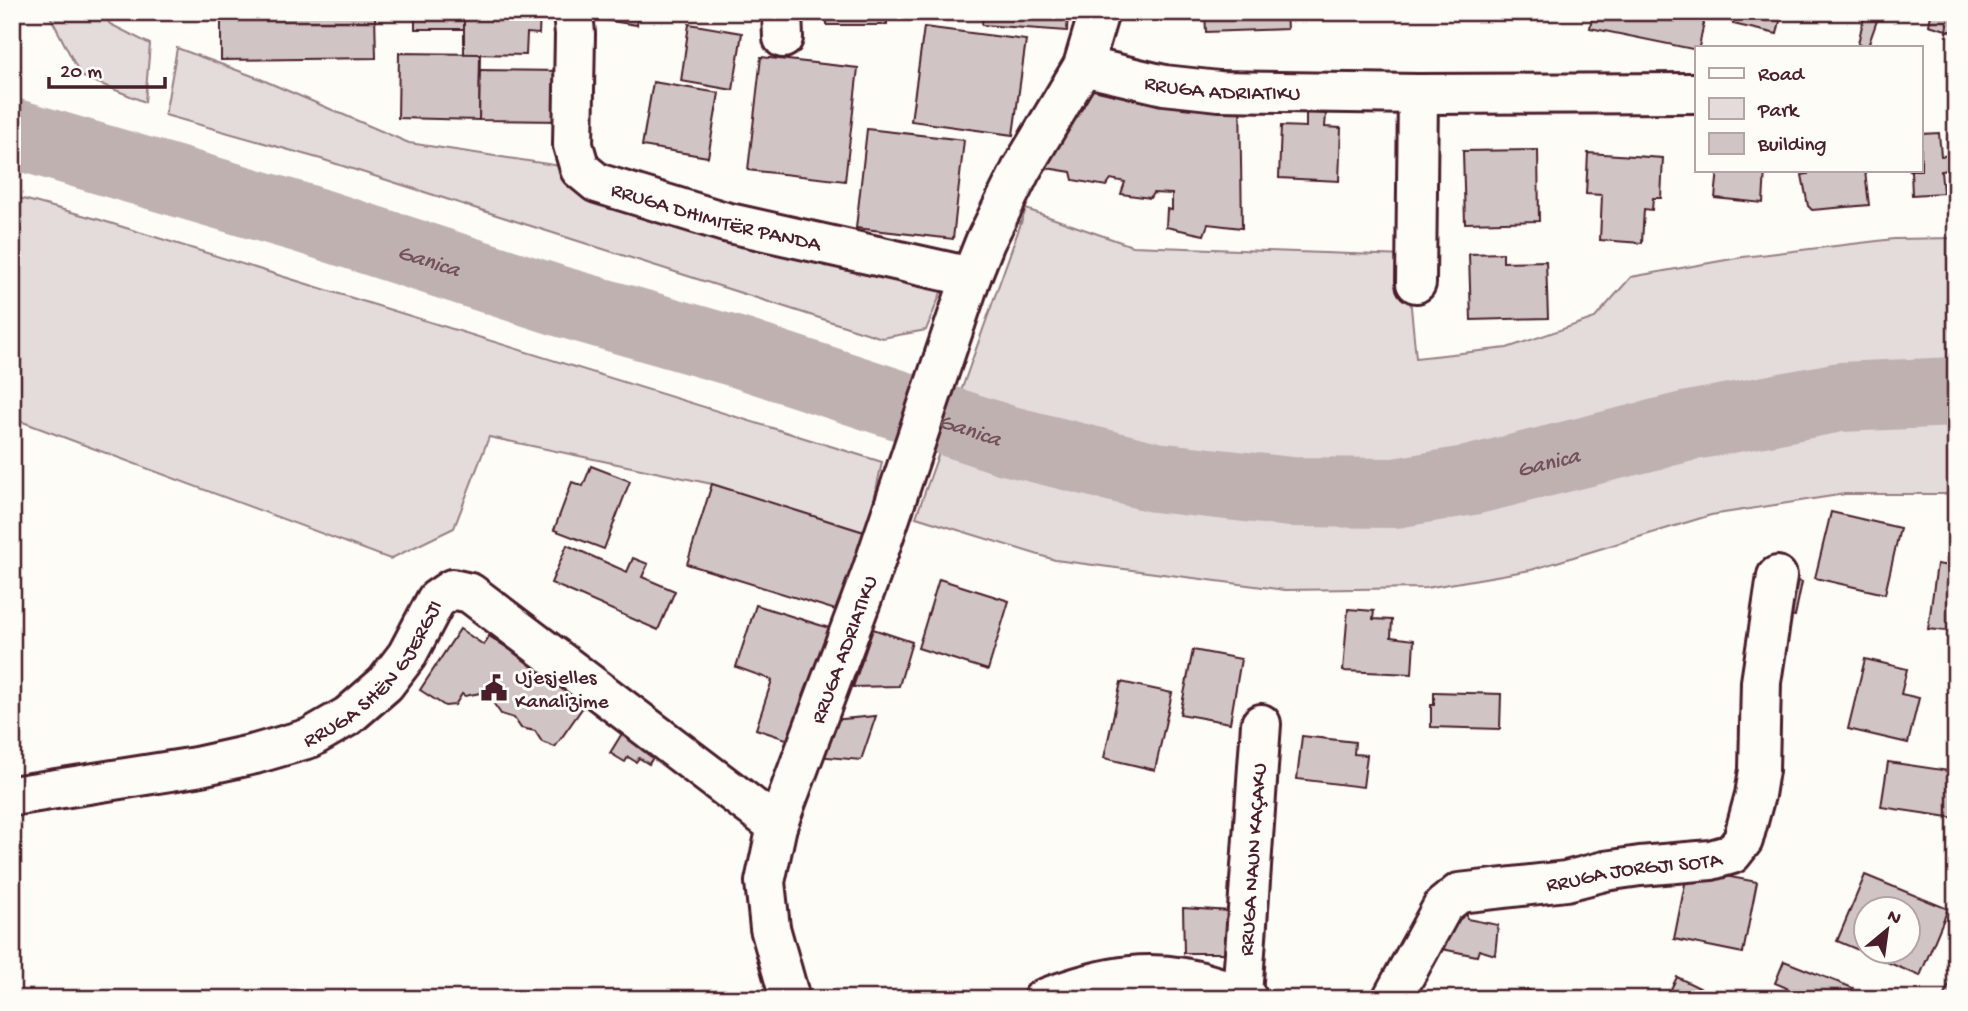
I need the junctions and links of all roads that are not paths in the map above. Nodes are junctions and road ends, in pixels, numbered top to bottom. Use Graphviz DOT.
graph roads {
  1 [pos="573,12"];
  2 [pos="1100,12"];
  3 [pos="1083,66"];
  4 [pos="1695,93"];
  5 [pos="1418,94"];
  6 [pos="1416,284"];
  7 [pos="967,290"];
  8 [pos="1777,576"];
  9 [pos="1261,724"];
  10 [pos="12,796"];
  11 [pos="777,826"];
  12 [pos="1245,997"];
  13 [pos="790,999"];
  14 [pos="1043,999"];
  15 [pos="1392,999"];
  1 -- 7 [label="street, RRUGA DHIMITËR PANDA"];
  2 -- 3 [label="street"];
  3 -- 5 [label="street, RRUGA ADRIATIKU"];
  3 -- 7 [label="street"];
  4 -- 5 [label="street, RRUGA ADRIATIKU"];
  5 -- 6 [label="street"];
  7 -- 11 [label="street, RRUGA ADRIATIKU"];
  8 -- 15 [label="street, RRUGA JORGJI SOTA"];
  9 -- 12 [label="street, RRUGA NAUN KAÇAKU"];
  10 -- 11 [label="street, RRUGA SHËN GJERGJI"];
  11 -- 13 [label="street, RRUGA ADRIATIKU"];
  12 -- 14 [label="street, RRUGA NAUN KAÇAKU"];
}
